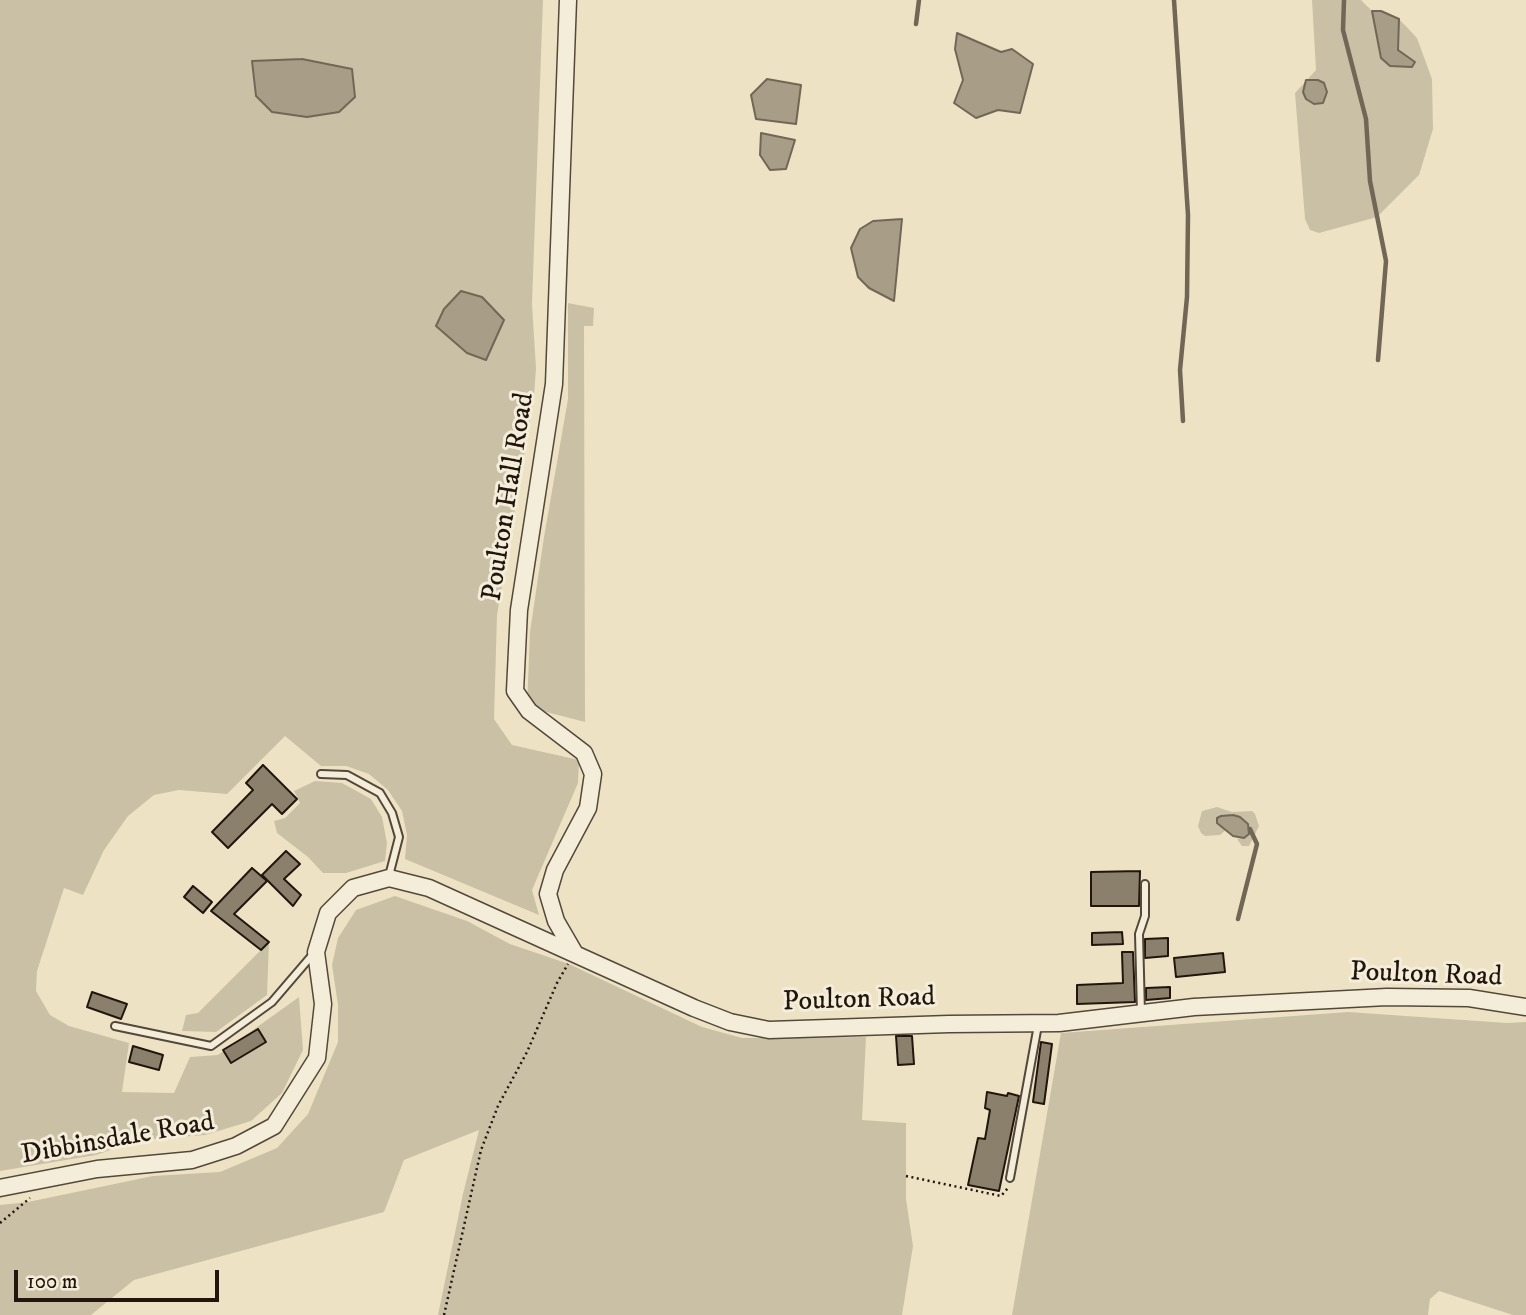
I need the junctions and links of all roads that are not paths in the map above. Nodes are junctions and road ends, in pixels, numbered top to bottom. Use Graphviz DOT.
graph roads {
  1 [pos="568,0"];
  2 [pos="321,774"];
  3 [pos="389,878"];
  4 [pos="1145,884"];
  5 [pos="316,952"];
  6 [pos="575,953"];
  7 [pos="323,1004"];
  8 [pos="1526,1007"];
  9 [pos="1142,1013"];
  10 [pos="1039,1023"];
  11 [pos="115,1026"];
  12 [pos="1010,1178"];
  13 [pos="0,1188"];
  1 -- 6 [label="street, Poulton Hall Road"];
  2 -- 3 [label="lane"];
  3 -- 5 [label="street, Poulton Road"];
  3 -- 6 [label="street, Poulton Road"];
  4 -- 9 [label="lane"];
  5 -- 7 [label="street, Poulton Road"];
  5 -- 11 [label="lane"];
  6 -- 10 [label="street, Poulton Road"];
  7 -- 13 [label="street, Dibbinsdale Road"];
  8 -- 9 [label="street, Poulton Road"];
  9 -- 10 [label="street, Poulton Road"];
  10 -- 12 [label="lane"];
}
